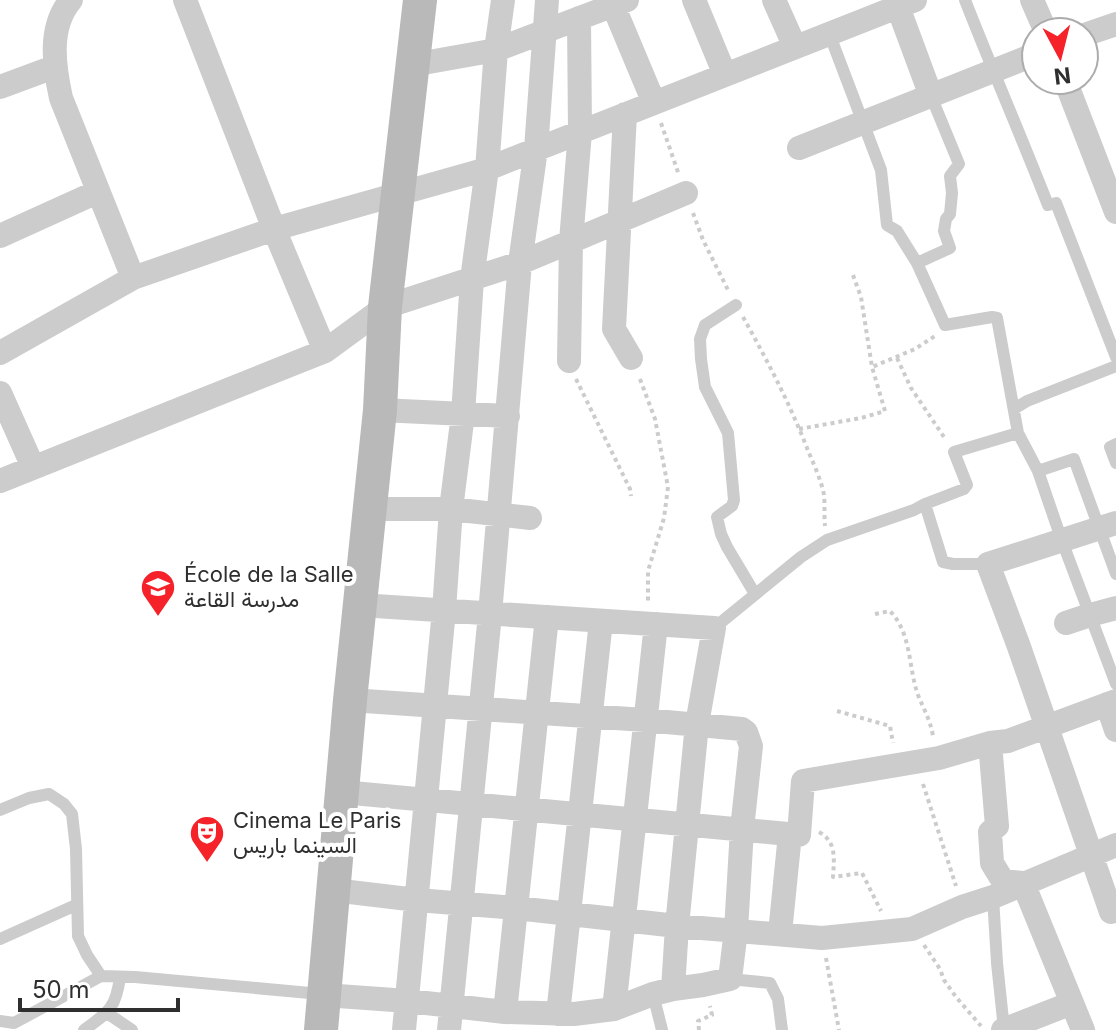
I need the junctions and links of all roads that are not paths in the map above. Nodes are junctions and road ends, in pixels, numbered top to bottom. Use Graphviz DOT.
graph roads {
  1 [pos="71,0"];
  2 [pos="185,0"];
  3 [pos="420,0"];
  4 [pos="503,0"];
  5 [pos="547,0"];
  6 [pos="694,0"];
  7 [pos="774,0"];
  8 [pos="965,0"];
  9 [pos="906,3"];
  10 [pos="603,7"];
  11 [pos="864,9"];
  12 [pos="545,31"];
  13 [pos="829,33"];
  14 [pos="795,47"];
  15 [pos="496,50"];
  16 [pos="1020,61"];
  17 [pos="412,65"];
  18 [pos="54,67"];
  19 [pos="993,72"];
  20 [pos="725,75"];
  21 [pos="0,87"];
  22 [pos="931,96"];
  23 [pos="1071,96"];
  24 [pos="654,103"];
  25 [pos="625,114"];
  26 [pos="863,123"];
  27 [pos="580,132"];
  28 [pos="799,148"];
  29 [pos="536,149"];
  30 [pos="487,169"];
  31 [pos="97,192"];
  32 [pos="398,193"];
  33 [pos="686,193"];
  34 [pos="1116,212"];
  35 [pos="618,222"];
  36 [pos="274,229"];
  37 [pos="0,236"];
  38 [pos="571,241"];
  39 [pos="520,263"];
  40 [pos="917,263"];
  41 [pos="133,278"];
  42 [pos="472,279"];
  43 [pos="736,305"];
  44 [pos="385,307"];
  45 [pos="325,351"];
  46 [pos="0,353"];
  47 [pos="1116,357"];
  48 [pos="631,358"];
  49 [pos="569,361"];
  50 [pos="1116,366"];
  51 [pos="0,393"];
  52 [pos="1014,409"];
  53 [pos="380,410"];
  54 [pos="463,414"];
  55 [pos="508,416"];
  56 [pos="1018,433"];
  57 [pos="1116,444"];
  58 [pos="1116,463"];
  59 [pos="33,467"];
  60 [pos="1038,471"];
  61 [pos="0,481"];
  62 [pos="925,504"];
  63 [pos="370,509"];
  64 [pos="451,509"];
  65 [pos="499,515"];
  66 [pos="530,518"];
  67 [pos="1107,526"];
  68 [pos="1062,541"];
  69 [pos="988,564"];
  70 [pos="1116,574"];
  71 [pos="755,594"];
  72 [pos="360,605"];
  73 [pos="1116,608"];
  74 [pos="444,610"];
  75 [pos="490,614"];
  76 [pos="1090,615"];
  77 [pos="547,617"];
  78 [pos="601,621"];
  79 [pos="1066,623"];
  80 [pos="651,624"];
  81 [pos="714,628"];
  82 [pos="1113,696"];
  83 [pos="350,700"];
  84 [pos="433,705"];
  85 [pos="481,710"];
  86 [pos="536,714"];
  87 [pos="590,718"];
  88 [pos="645,720"];
  89 [pos="697,724"];
  90 [pos="1047,726"];
  91 [pos="1116,730"];
  92 [pos="990,743"];
  93 [pos="342,792"];
  94 [pos="426,800"];
  95 [pos="471,804"];
  96 [pos="526,809"];
  97 [pos="0,810"];
  98 [pos="579,814"];
  99 [pos="634,819"];
  100 [pos="688,824"];
  101 [pos="742,829"];
  102 [pos="800,831"];
  103 [pos="1116,845"];
  104 [pos="1091,855"];
  105 [pos="1023,883"];
  106 [pos="333,890"];
  107 [pos="993,897"];
  108 [pos="417,900"];
  109 [pos="462,902"];
  110 [pos="76,905"];
  111 [pos="516,908"];
  112 [pos="1111,912"];
  113 [pos="569,913"];
  114 [pos="623,919"];
  115 [pos="677,926"];
  116 [pos="736,930"];
  117 [pos="780,933"];
  118 [pos="0,939"];
  119 [pos="101,976"];
  120 [pos="120,977"];
  121 [pos="730,979"];
  122 [pos="663,991"];
  123 [pos="324,995"];
  124 [pos="408,1001"];
  125 [pos="1072,1003"];
  126 [pos="614,1009"];
  127 [pos="505,1012"];
  128 [pos="107,1013"];
  129 [pos="451,1019"];
  130 [pos="570,1019"];
  131 [pos="0,1021"];
  132 [pos="84,1030"];
  133 [pos="132,1030"];
  134 [pos="321,1030"];
  135 [pos="404,1030"];
  136 [pos="662,1030"];
  137 [pos="782,1030"];
  138 [pos="1003,1030"];
  139 [pos="1083,1030"];
  1 -- 18 [label="street"];
  2 -- 36 [label="street"];
  3 -- 17 [label="street"];
  4 -- 15 [label="street"];
  5 -- 12 [label="street"];
  6 -- 20 [label="street"];
  7 -- 14 [label="street"];
  8 -- 19 [label="lane"];
  9 -- 11 [label="street"];
  9 -- 22 [label="street"];
  10 -- 12 [label="street"];
  10 -- 24 [label="street"];
  10 -- 27 [label="street"];
  11 -- 13 [label="street"];
  12 -- 15 [label="street"];
  12 -- 29 [label="street"];
  13 -- 14 [label="street"];
  13 -- 26 [label="lane"];
  14 -- 20 [label="street"];
  15 -- 17 [label="street"];
  15 -- 30 [label="street"];
  16 -- 19 [label="street"];
  17 -- 32 [label="street"];
  18 -- 21 [label="street"];
  18 -- 31 [label="street"];
  19 -- 22 [label="street"];
  19 -- 47 [label="lane"];
  20 -- 24 [label="street"];
  22 -- 26 [label="street"];
  22 -- 40 [label="lane"];
  23 -- 34 [label="street"];
  24 -- 25 [label="street"];
  25 -- 27 [label="street"];
  25 -- 35 [label="street"];
  26 -- 28 [label="street"];
  26 -- 40 [label="lane"];
  27 -- 29 [label="street"];
  27 -- 38 [label="street"];
  29 -- 30 [label="street"];
  29 -- 39 [label="street"];
  30 -- 32 [label="street"];
  30 -- 42 [label="street"];
  31 -- 37 [label="street"];
  31 -- 41 [label="street"];
  32 -- 36 [label="street"];
  32 -- 44 [label="street"];
  33 -- 35 [label="street"];
  35 -- 38 [label="street"];
  35 -- 48 [label="street"];
  36 -- 41 [label="street"];
  36 -- 45 [label="street"];
  38 -- 39 [label="street"];
  38 -- 49 [label="street"];
  39 -- 42 [label="street"];
  39 -- 55 [label="street"];
  40 -- 52 [label="lane"];
  41 -- 46 [label="street"];
  42 -- 44 [label="street"];
  42 -- 54 [label="street"];
  43 -- 71 [label="lane"];
  44 -- 45 [label="street"];
  44 -- 53 [label="street"];
  45 -- 59 [label="street"];
  50 -- 52 [label="lane"];
  51 -- 59 [label="street"];
  52 -- 56 [label="lane"];
  53 -- 54 [label="street"];
  53 -- 63 [label="street"];
  54 -- 55 [label="street"];
  54 -- 64 [label="street"];
  55 -- 65 [label="street"];
  56 -- 60 [label="lane"];
  56 -- 62 [label="lane"];
  57 -- 58 [label="lane"];
  59 -- 61 [label="street"];
  60 -- 67 [label="lane"];
  60 -- 68 [label="lane"];
  62 -- 69 [label="lane"];
  62 -- 71 [label="lane"];
  63 -- 64 [label="street"];
  63 -- 72 [label="street"];
  64 -- 65 [label="street"];
  64 -- 74 [label="street"];
  65 -- 66 [label="street"];
  65 -- 75 [label="street"];
  67 -- 68 [label="street"];
  67 -- 70 [label="lane"];
  68 -- 69 [label="street"];
  68 -- 76 [label="lane"];
  69 -- 90 [label="street"];
  71 -- 81 [label="lane"];
  72 -- 74 [label="street"];
  72 -- 83 [label="street"];
  73 -- 76 [label="street"];
  74 -- 75 [label="street"];
  74 -- 84 [label="street"];
  75 -- 77 [label="street"];
  75 -- 85 [label="street"];
  76 -- 79 [label="street"];
  76 -- 82 [label="lane"];
  77 -- 78 [label="street"];
  77 -- 86 [label="street"];
  78 -- 80 [label="street"];
  78 -- 87 [label="street"];
  80 -- 81 [label="street"];
  80 -- 88 [label="street"];
  81 -- 89 [label="street"];
  82 -- 90 [label="street"];
  82 -- 91 [label="street"];
  83 -- 84 [label="street"];
  83 -- 93 [label="street"];
  84 -- 85 [label="street"];
  84 -- 94 [label="street"];
  85 -- 86 [label="street"];
  85 -- 95 [label="street"];
  86 -- 87 [label="street"];
  86 -- 96 [label="street"];
  87 -- 88 [label="street"];
  87 -- 98 [label="street"];
  88 -- 89 [label="street"];
  88 -- 99 [label="street"];
  89 -- 100 [label="street"];
  89 -- 101 [label="street"];
  90 -- 92 [label="street"];
  90 -- 104 [label="street"];
  92 -- 102 [label="street"];
  92 -- 105 [label="street"];
  93 -- 94 [label="street"];
  93 -- 106 [label="street"];
  94 -- 95 [label="street"];
  94 -- 108 [label="street"];
  95 -- 96 [label="street"];
  95 -- 109 [label="street"];
  96 -- 98 [label="street"];
  96 -- 111 [label="street"];
  97 -- 110 [label="lane"];
  98 -- 99 [label="street"];
  98 -- 113 [label="street"];
  99 -- 100 [label="street"];
  99 -- 114 [label="street"];
  100 -- 101 [label="street"];
  100 -- 115 [label="street"];
  101 -- 102 [label="street"];
  101 -- 116 [label="street"];
  102 -- 117 [label="street"];
  103 -- 104 [label="street"];
  104 -- 105 [label="street"];
  104 -- 112 [label="street"];
  105 -- 107 [label="street"];
  105 -- 125 [label="street"];
  106 -- 108 [label="street"];
  106 -- 123 [label="street"];
  107 -- 117 [label="street"];
  107 -- 138 [label="lane"];
  108 -- 109 [label="street"];
  108 -- 124 [label="street"];
  109 -- 111 [label="street"];
  109 -- 129 [label="street"];
  110 -- 118 [label="lane"];
  110 -- 119 [label="lane"];
  111 -- 113 [label="street"];
  111 -- 127 [label="street"];
  113 -- 114 [label="street"];
  113 -- 130 [label="street"];
  114 -- 115 [label="street"];
  114 -- 126 [label="street"];
  115 -- 116 [label="street"];
  115 -- 122 [label="street"];
  116 -- 117 [label="street"];
  116 -- 121 [label="street"];
  119 -- 120 [label="lane"];
  119 -- 131 [label="lane"];
  120 -- 123 [label="lane"];
  120 -- 128 [label="lane"];
  121 -- 122 [label="street"];
  121 -- 137 [label="lane"];
  122 -- 126 [label="street"];
  122 -- 136 [label="lane"];
  123 -- 124 [label="street"];
  123 -- 134 [label="street"];
  124 -- 129 [label="street"];
  124 -- 135 [label="street"];
  125 -- 138 [label="street"];
  125 -- 139 [label="street"];
  126 -- 130 [label="street"];
  127 -- 129 [label="street"];
  127 -- 130 [label="street"];
  128 -- 132 [label="lane"];
  128 -- 133 [label="lane"];
}
